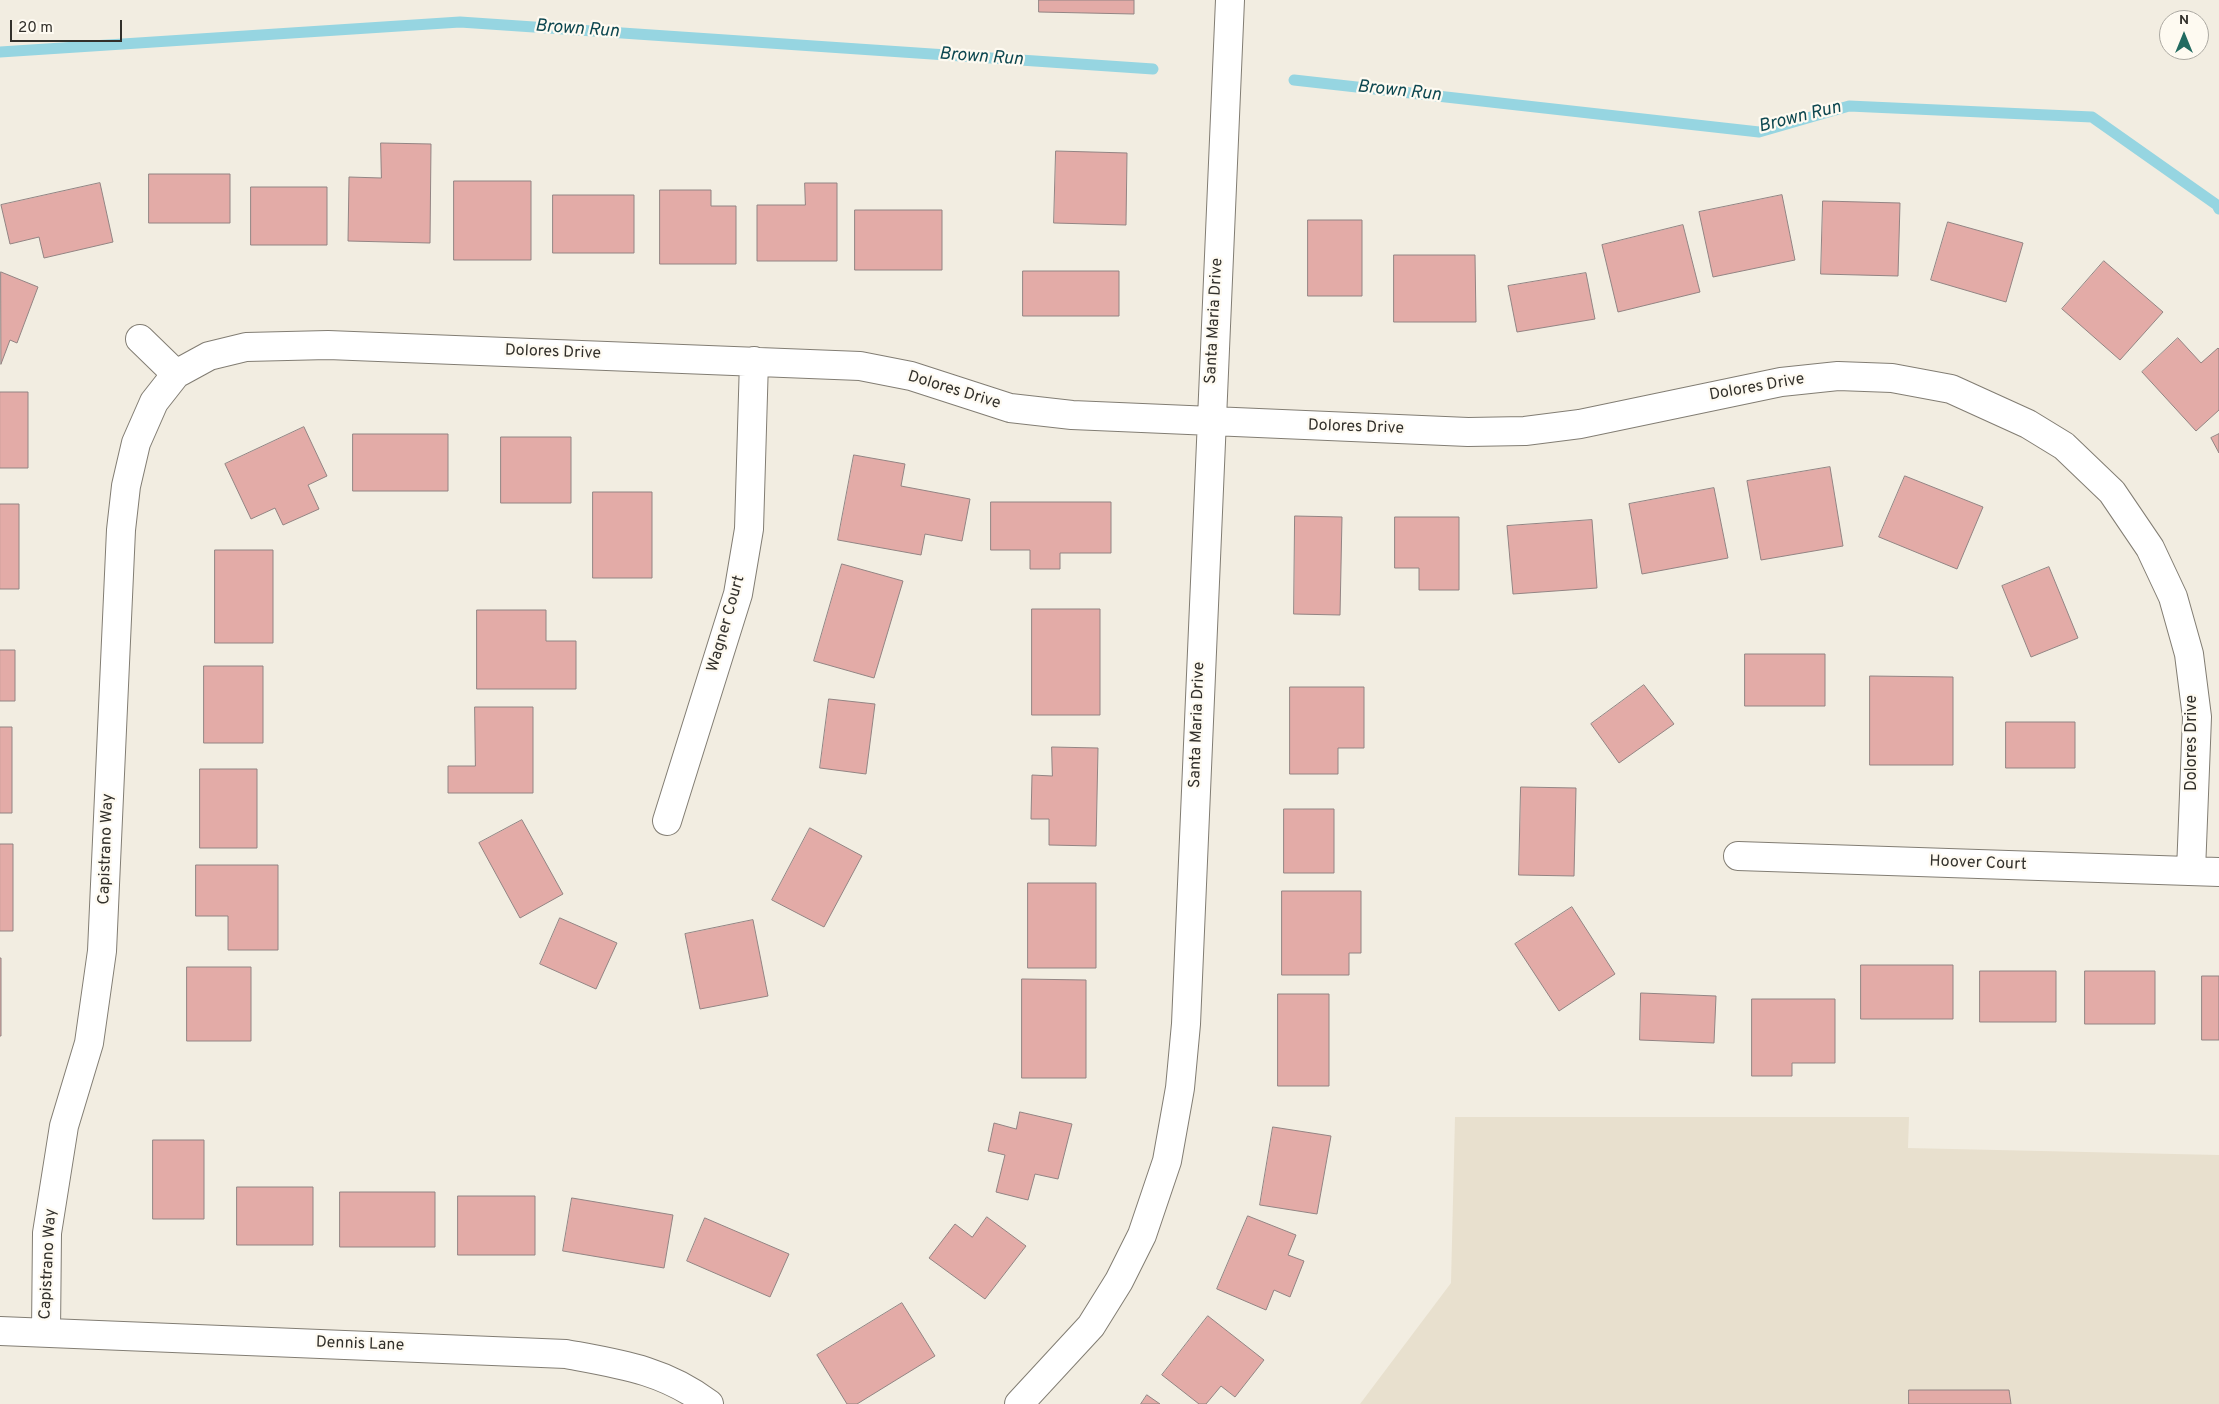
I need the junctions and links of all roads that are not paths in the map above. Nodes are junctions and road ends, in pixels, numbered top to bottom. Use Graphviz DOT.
graph roads {
  1 [pos="1230,0"];
  2 [pos="140,339"];
  3 [pos="754,361"];
  4 [pos="176,374"];
  5 [pos="1211,422"];
  6 [pos="667,821"];
  7 [pos="1738,856"];
  8 [pos="2191,871"];
  9 [pos="2219,872"];
  10 [pos="0,1331"];
  11 [pos="46,1332"];
  12 [pos="709,1404"];
  13 [pos="1019,1404"];
  1 -- 5 [label="street, Santa Maria Drive"];
  2 -- 4 [label="street"];
  3 -- 4 [label="street, Dolores Drive"];
  3 -- 5 [label="street, Dolores Drive"];
  3 -- 6 [label="street, Wagner Court"];
  4 -- 11 [label="street, Capistrano Way"];
  5 -- 8 [label="street, Dolores Drive"];
  5 -- 13 [label="street, Santa Maria Drive"];
  7 -- 8 [label="street, Hoover Court"];
  8 -- 9 [label="street, Hoover Court"];
  10 -- 11 [label="street, Dennis Lane"];
  11 -- 12 [label="street, Dennis Lane"];
}
